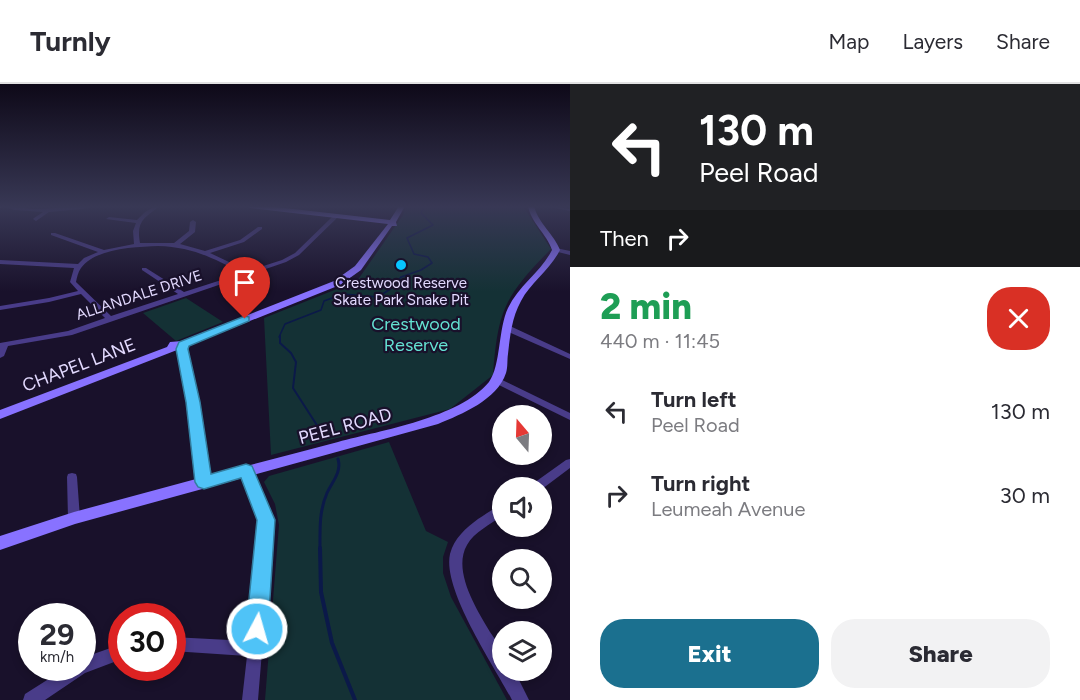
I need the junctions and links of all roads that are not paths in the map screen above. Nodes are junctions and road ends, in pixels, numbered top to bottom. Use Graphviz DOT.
graph roads {
  1 [pos="55,235"];
  2 [pos="135,235"];
  3 [pos="188,235"];
  4 [pos="251,235"];
  5 [pos="317,235"];
  6 [pos="382,235"];
  7 [pos="550,235"];
  8 [pos="137,244"];
  9 [pos="176,244"];
  10 [pos="556,250"];
  11 [pos="104,252"];
  12 [pos="203,253"];
  13 [pos="570,253"];
  14 [pos="0,262"];
  15 [pos="79,266"];
  16 [pos="144,269"];
  17 [pos="248,273"];
  18 [pos="81,292"];
  19 [pos="183,295"];
  20 [pos="0,308"];
  21 [pos="110,319"];
  22 [pos="507,328"];
  23 [pos="2,344"];
  24 [pos="179,347"];
  25 [pos="569,354"];
  26 [pos="0,356"];
  27 [pos="496,380"];
  28 [pos="0,416"];
  29 [pos="570,417"];
  30 [pos="570,463"];
  31 [pos="246,470"];
  32 [pos="72,477"];
  33 [pos="550,477"];
  34 [pos="204,482"];
  35 [pos="492,517"];
  36 [pos="74,518"];
  37 [pos="0,543"];
  38 [pos="186,645"];
  39 [pos="492,648"];
  40 [pos="255,649"];
  41 [pos="60,681"];
  42 [pos="511,681"];
  43 [pos="31,700"];
  44 [pos="250,700"];
  45 [pos="521,700"];
  1 -- 11 [label="street"];
  2 -- 8 [label="street"];
  3 -- 9 [label="street"];
  4 -- 12 [label="street"];
  5 -- 17 [label="street, ALLANDALE DRIVE"];
  6 -- 24 [label="street, CHAPEL LANE"];
  7 -- 10 [label="street"];
  8 -- 9 [label="street"];
  8 -- 11 [label="street"];
  9 -- 12 [label="street"];
  10 -- 13 [label="street"];
  10 -- 22 [label="street"];
  11 -- 15 [label="street"];
  12 -- 17 [label="street"];
  14 -- 15 [label="street"];
  15 -- 18 [label="street"];
  16 -- 19 [label="street"];
  17 -- 19 [label="street, ALLANDALE DRIVE"];
  18 -- 20 [label="street"];
  18 -- 21 [label="street"];
  19 -- 21 [label="street, ALLANDALE DRIVE"];
  21 -- 23 [label="street, ALLANDALE DRIVE"];
  22 -- 25 [label="street"];
  22 -- 27 [label="street"];
  23 -- 26 [label="street, ALLANDALE DRIVE"];
  24 -- 28 [label="street, CHAPEL LANE"];
  24 -- 34 [label="street"];
  27 -- 29 [label="street"];
  27 -- 31 [label="street, PEEL ROAD"];
  30 -- 33 [label="street"];
  31 -- 34 [label="street, PEEL ROAD"];
  31 -- 40 [label="street"];
  32 -- 36 [label="street"];
  34 -- 36 [label="street, PEEL ROAD"];
  35 -- 39 [label="street"];
  36 -- 37 [label="street, PEEL ROAD"];
  38 -- 40 [label="street"];
  40 -- 44 [label="street"];
  41 -- 43 [label="street"];
  42 -- 45 [label="street"];
}
